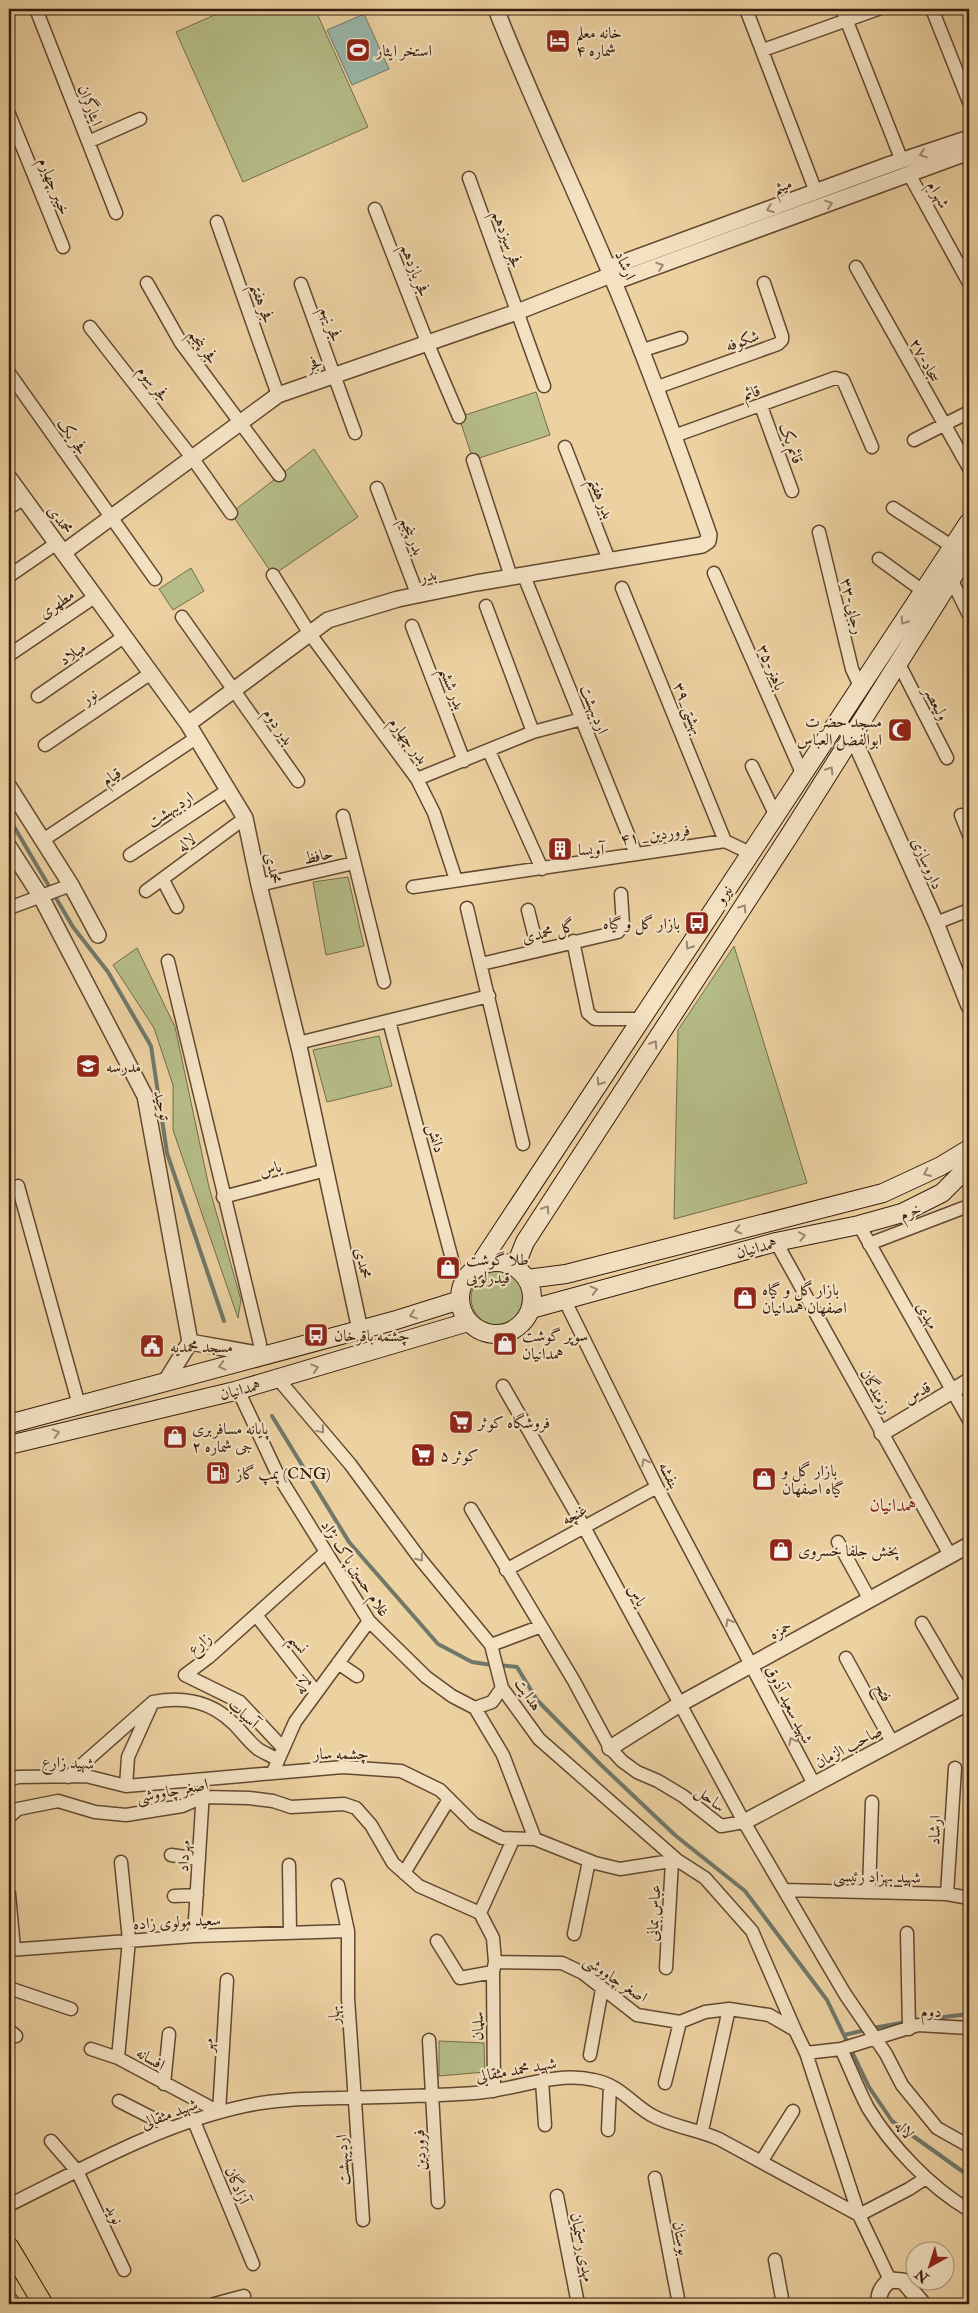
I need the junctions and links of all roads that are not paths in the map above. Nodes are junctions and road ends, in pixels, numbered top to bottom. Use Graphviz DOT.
graph roads {
  1 [pos="36,9"];
  2 [pos="496,9"];
  3 [pos="746,9"];
  4 [pos="878,9"];
  5 [pos="932,9"];
  6 [pos="844,14"];
  7 [pos="763,50"];
  8 [pos="969,102"];
  9 [pos="9,114"];
  10 [pos="140,119"];
  11 [pos="969,138"];
  12 [pos="13,139"];
  13 [pos="88,142"];
  14 [pos="969,152"];
  15 [pos="905,167"];
  16 [pos="469,178"];
  17 [pos="816,192"];
  18 [pos="375,209"];
  19 [pos="116,213"];
  20 [pos="217,222"];
  21 [pos="63,247"];
  22 [pos="626,262"];
  23 [pos="856,267"];
  24 [pos="611,275"];
  25 [pos="632,276"];
  26 [pos="764,282"];
  27 [pos="147,283"];
  28 [pos="969,283"];
  29 [pos="301,284"];
  30 [pos="517,312"];
  31 [pos="90,327"];
  32 [pos="681,338"];
  33 [pos="427,342"];
  34 [pos="640,351"];
  35 [pos="9,373"];
  36 [pos="332,375"];
  37 [pos="544,386"];
  38 [pos="655,388"];
  39 [pos="278,395"];
  40 [pos="761,406"];
  41 [pos="969,412"];
  42 [pos="459,417"];
  43 [pos="240,424"];
  44 [pos="944,426"];
  45 [pos="356,433"];
  46 [pos="674,436"];
  47 [pos="914,440"];
  48 [pos="565,447"];
  49 [pos="872,447"];
  50 [pos="193,458"];
  51 [pos="474,460"];
  52 [pos="969,468"];
  53 [pos="279,475"];
  54 [pos="9,478"];
  55 [pos="377,488"];
  56 [pos="792,491"];
  57 [pos="24,498"];
  58 [pos="9,508"];
  59 [pos="893,508"];
  60 [pos="230,513"];
  61 [pos="110,517"];
  62 [pos="969,522"];
  63 [pos="819,532"];
  64 [pos="708,541"];
  65 [pos="61,548"];
  66 [pos="961,549"];
  67 [pos="879,559"];
  68 [pos="609,560"];
  69 [pos="714,573"];
  70 [pos="273,575"];
  71 [pos="9,576"];
  72 [pos="518,576"];
  73 [pos="155,579"];
  74 [pos="951,579"];
  75 [pos="622,588"];
  76 [pos="923,591"];
  77 [pos="96,596"];
  78 [pos="418,596"];
  79 [pos="486,606"];
  80 [pos="969,615"];
  81 [pos="182,618"];
  82 [pos="412,626"];
  83 [pos="310,634"];
  84 [pos="124,636"];
  85 [pos="9,655"];
  86 [pos="898,662"];
  87 [pos="151,673"];
  88 [pos="860,686"];
  89 [pos="234,690"];
  90 [pos="38,696"];
  91 [pos="582,719"];
  92 [pos="836,722"];
  93 [pos="188,724"];
  94 [pos="533,732"];
  95 [pos="852,735"];
  96 [pos="196,738"];
  97 [pos="46,745"];
  98 [pos="488,751"];
  99 [pos="948,758"];
  100 [pos="464,761"];
  101 [pos="752,766"];
  102 [pos="802,773"];
  103 [pos="417,779"];
  104 [pos="298,781"];
  105 [pos="9,787"];
  106 [pos="228,790"];
  107 [pos="775,814"];
  108 [pos="961,815"];
  109 [pos="343,816"];
  110 [pos="245,818"];
  111 [pos="969,835"];
  112 [pos="43,840"];
  113 [pos="725,841"];
  114 [pos="9,847"];
  115 [pos="750,853"];
  116 [pos="636,854"];
  117 [pos="130,855"];
  118 [pos="354,863"];
  119 [pos="542,869"];
  120 [pos="163,880"];
  121 [pos="456,880"];
  122 [pos="259,885"];
  123 [pos="413,887"];
  124 [pos="55,891"];
  125 [pos="146,891"];
  126 [pos="621,894"];
  127 [pos="177,907"];
  128 [pos="9,908"];
  129 [pos="467,908"];
  130 [pos="528,910"];
  131 [pos="969,910"];
  132 [pos="936,922"];
  133 [pos="98,935"];
  134 [pos="573,941"];
  135 [pos="538,950"];
  136 [pos="168,961"];
  137 [pos="481,964"];
  138 [pos="384,982"];
  139 [pos="489,996"];
  140 [pos="969,1006"];
  141 [pos="641,1019"];
  142 [pos="390,1021"];
  143 [pos="298,1043"];
  144 [pos="523,1144"];
  145 [pos="969,1149"];
  146 [pos="969,1166"];
  147 [pos="326,1170"];
  148 [pos="18,1186"];
  149 [pos="223,1197"];
  150 [pos="963,1208"];
  151 [pos="858,1225"];
  152 [pos="506,1227"];
  153 [pos="525,1242"];
  154 [pos="776,1242"];
  155 [pos="869,1244"];
  156 [pos="453,1263"];
  157 [pos="478,1266"];
  158 [pos="521,1273"];
  159 [pos="564,1299"];
  160 [pos="460,1300"];
  161 [pos="531,1309"];
  162 [pos="468,1322"];
  163 [pos="360,1330"];
  164 [pos="190,1342"];
  165 [pos="261,1350"];
  166 [pos="278,1379"];
  167 [pos="166,1381"];
  168 [pos="969,1382"];
  169 [pos="503,1386"];
  170 [pos="238,1390"];
  171 [pos="952,1391"];
  172 [pos="79,1405"];
  173 [pos="969,1420"];
  174 [pos="9,1424"];
  175 [pos="882,1433"];
  176 [pos="9,1445"];
  177 [pos="657,1487"];
  178 [pos="471,1509"];
  179 [pos="584,1527"];
  180 [pos="838,1542"];
  181 [pos="969,1544"];
  182 [pos="326,1552"];
  183 [pos="950,1555"];
  184 [pos="506,1570"];
  185 [pos="870,1600"];
  186 [pos="256,1614"];
  187 [pos="368,1621"];
  188 [pos="922,1624"];
  189 [pos="539,1627"];
  190 [pos="492,1648"];
  191 [pos="846,1658"];
  192 [pos="338,1663"];
  193 [pos="752,1665"];
  194 [pos="357,1676"];
  195 [pos="502,1682"];
  196 [pos="316,1692"];
  197 [pos="153,1702"];
  198 [pos="969,1702"];
  199 [pos="680,1704"];
  200 [pos="475,1708"];
  201 [pos="892,1742"];
  202 [pos="610,1748"];
  203 [pos="281,1754"];
  204 [pos="955,1768"];
  205 [pos="273,1772"];
  206 [pos="68,1777"];
  207 [pos="204,1778"];
  208 [pos="9,1780"];
  209 [pos="814,1784"];
  210 [pos="126,1786"];
  211 [pos="203,1796"];
  212 [pos="449,1799"];
  213 [pos="872,1802"];
  214 [pos="9,1817"];
  215 [pos="744,1822"];
  216 [pos="535,1839"];
  217 [pos="513,1840"];
  218 [pos="171,1855"];
  219 [pos="199,1859"];
  220 [pos="675,1860"];
  221 [pos="590,1861"];
  222 [pos="121,1862"];
  223 [pos="289,1864"];
  224 [pos="404,1873"];
  225 [pos="338,1885"];
  226 [pos="784,1890"];
  227 [pos="869,1891"];
  228 [pos="9,1894"];
  229 [pos="947,1894"];
  230 [pos="197,1895"];
  231 [pos="174,1896"];
  232 [pos="969,1898"];
  233 [pos="480,1913"];
  234 [pos="348,1931"];
  235 [pos="290,1933"];
  236 [pos="908,1933"];
  237 [pos="574,1934"];
  238 [pos="194,1936"];
  239 [pos="129,1940"];
  240 [pos="437,1941"];
  241 [pos="11,1949"];
  242 [pos="494,1967"];
  243 [pos="666,1968"];
  244 [pos="227,1980"];
  245 [pos="9,1988"];
  246 [pos="602,1989"];
  247 [pos="71,2009"];
  248 [pos="729,2009"];
  249 [pos="680,2022"];
  250 [pos="864,2022"];
  251 [pos="969,2028"];
  252 [pos="909,2029"];
  253 [pos="794,2030"];
  254 [pos="169,2034"];
  255 [pos="871,2039"];
  256 [pos="429,2040"];
  257 [pos="91,2049"];
  258 [pos="841,2049"];
  259 [pos="806,2053"];
  260 [pos="590,2055"];
  261 [pos="118,2058"];
  262 [pos="542,2081"];
  263 [pos="164,2084"];
  264 [pos="665,2084"];
  265 [pos="610,2086"];
  266 [pos="494,2091"];
  267 [pos="433,2096"];
  268 [pos="354,2098"];
  269 [pos="119,2101"];
  270 [pos="793,2111"];
  271 [pos="219,2112"];
  272 [pos="193,2119"];
  273 [pos="545,2126"];
  274 [pos="170,2127"];
  275 [pos="608,2130"];
  276 [pos="702,2131"];
  277 [pos="51,2141"];
  278 [pos="967,2142"];
  279 [pos="761,2162"];
  280 [pos="77,2172"];
  281 [pos="654,2178"];
  282 [pos="926,2178"];
  283 [pos="557,2196"];
  284 [pos="438,2202"];
  285 [pos="9,2205"];
  286 [pos="969,2210"];
  287 [pos="859,2215"];
  288 [pos="362,2220"];
  289 [pos="9,2247"];
  290 [pos="774,2260"];
  291 [pos="253,2264"];
  292 [pos="124,2270"];
  293 [pos="890,2280"];
  294 [pos="244,2296"];
  295 [pos="43,2304"];
  296 [pos="214,2304"];
  297 [pos="578,2304"];
  298 [pos="678,2304"];
  299 [pos="783,2304"];
  300 [pos="879,2304"];
  301 [pos="923,2304"];
  1 -- 13 [label="street, ایثارگران"];
  2 -- 24 [label="street, ارشاد"];
  3 -- 7 [label="street"];
  4 -- 6 [label="street"];
  5 -- 8 [label="street"];
  6 -- 7 [label="street"];
  6 -- 15 [label="street, شهرام"];
  7 -- 17 [label="street"];
  9 -- 12 [label="street, خیبر چهارم"];
  10 -- 13 [label="street"];
  11 -- 15 [label="street, میثم, one-way"];
  12 -- 21 [label="street, خیبر چهارم"];
  13 -- 19 [label="street, ایثارگران"];
  14 -- 15 [label="street, میثم"];
  15 -- 17 [label="street, میثم"];
  25 -- 15 [label="street, میثم, one-way"];
  15 -- 28 [label="street, شهرام"];
  16 -- 30 [label="street, فجر سیزدهم"];
  17 -- 22 [label="street, میثم, one-way"];
  18 -- 33 [label="street, فجر یازدهم"];
  20 -- 39 [label="street, فجر هفتم"];
  22 -- 24 [label="street, میثم"];
  22 -- 25 [label="street"];
  23 -- 44 [label="street, ۲۷-سجاد"];
  24 -- 25 [label="street, میثم"];
  24 -- 30 [label="street, فجر"];
  24 -- 34 [label="street, ارشاد"];
  26 -- 38 [label="street, شکوفه"];
  27 -- 43 [label="street, فجر پنجم"];
  29 -- 36 [label="street, فجر نهم"];
  30 -- 33 [label="street, فجر"];
  30 -- 37 [label="street, فجر سیزدهم"];
  31 -- 50 [label="street, فجر سوم"];
  32 -- 34 [label="street"];
  33 -- 36 [label="street, فجر"];
  33 -- 42 [label="street, فجر یازدهم"];
  34 -- 38 [label="street, ارشاد"];
  35 -- 61 [label="street, فجر یک"];
  36 -- 39 [label="street, فجر"];
  36 -- 45 [label="street, فجر نهم"];
  38 -- 46 [label="street, ارشاد"];
  39 -- 43 [label="street, فجر"];
  40 -- 46 [label="street, قائم"];
  40 -- 49 [label="street, قائم"];
  40 -- 56 [label="street, قائم یک"];
  41 -- 44 [label="street"];
  43 -- 50 [label="street, فجر"];
  43 -- 53 [label="street, فجر پنجم"];
  44 -- 47 [label="street"];
  44 -- 52 [label="street, ۲۷-سجاد"];
  46 -- 64 [label="street, ارشاد"];
  48 -- 68 [label="street, بدر هفتم"];
  50 -- 60 [label="street, فجر سوم"];
  50 -- 61 [label="street, فجر"];
  51 -- 72 [label="street"];
  54 -- 57 [label="street, محمدی"];
  55 -- 78 [label="street, بدر پنجم"];
  57 -- 58 [label="street"];
  57 -- 65 [label="street, محمدی"];
  59 -- 66 [label="street"];
  61 -- 65 [label="street, فجر"];
  61 -- 73 [label="street, فجر یک"];
  62 -- 66 [label="main road, نیرو"];
  63 -- 88 [label="street, ۳۳-رجایی"];
  64 -- 68 [label="street, بدر"];
  65 -- 71 [label="street"];
  65 -- 77 [label="street, محمدی"];
  66 -- 74 [label="main road, نیرو"];
  66 -- 76 [label="main road, نیرو"];
  67 -- 76 [label="street"];
  68 -- 72 [label="street, بدر"];
  69 -- 102 [label="street, ۳۵-باهنر"];
  70 -- 83 [label="street, بدر چهارم"];
  72 -- 78 [label="street, بدر"];
  72 -- 91 [label="street, اردیبهشت"];
  74 -- 80 [label="street"];
  74 -- 86 [label="main road, نیرو"];
  75 -- 113 [label="street, ۳۹_بهشتی"];
  76 -- 88 [label="main road, نیرو, one-way"];
  77 -- 84 [label="street, محمدی"];
  77 -- 85 [label="street, مطهری"];
  78 -- 83 [label="street, بدر"];
  79 -- 94 [label="street"];
  81 -- 89 [label="street, بدر دوم"];
  82 -- 100 [label="street, بدر ششم"];
  83 -- 89 [label="street, بدر"];
  83 -- 103 [label="street, بدر چهارم"];
  84 -- 87 [label="street, محمدی"];
  84 -- 90 [label="street, میلاد"];
  86 -- 95 [label="main road, نیرو"];
  86 -- 99 [label="street, ولیعصر"];
  87 -- 93 [label="street, محمدی"];
  87 -- 97 [label="street, نور"];
  88 -- 92 [label="main road, نیرو"];
  89 -- 93 [label="street, بدر"];
  89 -- 104 [label="street, بدر دوم"];
  91 -- 94 [label="street"];
  91 -- 116 [label="street, اردیبهشت"];
  92 -- 95 [label="street"];
  92 -- 102 [label="main road, نیرو"];
  93 -- 96 [label="street, محمدی"];
  94 -- 98 [label="street"];
  95 -- 132 [label="street, داروسازی"];
  153 -- 95 [label="main road, نیرو, one-way"];
  96 -- 106 [label="street, محمدی"];
  96 -- 112 [label="street, قیام"];
  98 -- 100 [label="street"];
  98 -- 119 [label="street"];
  100 -- 103 [label="street"];
  101 -- 107 [label="street"];
  102 -- 107 [label="main road, نیرو"];
  103 -- 121 [label="street, بدر چهارم"];
  105 -- 112 [label="street"];
  106 -- 110 [label="street, محمدی"];
  106 -- 117 [label="street, اردیبهشت"];
  107 -- 115 [label="main road, نیرو"];
  108 -- 111 [label="street"];
  109 -- 118 [label="street"];
  110 -- 120 [label="street, لاله"];
  110 -- 122 [label="street, محمدی"];
  112 -- 124 [label="street"];
  113 -- 115 [label="street"];
  113 -- 116 [label="street, ۴۱ _فروردین"];
  114 -- 124 [label="street, توحید"];
  115 -- 141 [label="main road, نیرو, one-way"];
  116 -- 119 [label="street, ۴۱ _فروردین"];
  118 -- 122 [label="street, حافظ"];
  118 -- 138 [label="street"];
  119 -- 121 [label="street, ۴۱ _فروردین"];
  120 -- 125 [label="street, لاله"];
  120 -- 127 [label="street"];
  121 -- 123 [label="street, ۴۱ _فروردین"];
  122 -- 143 [label="street, محمدی"];
  124 -- 128 [label="street"];
  124 -- 133 [label="street"];
  124 -- 164 [label="street, توحید"];
  126 -- 134 [label="street, گل محمدی"];
  129 -- 137 [label="street"];
  130 -- 135 [label="street"];
  131 -- 132 [label="street"];
  132 -- 140 [label="street, داروسازی"];
  134 -- 135 [label="street, گل محمدی"];
  134 -- 141 [label="street"];
  135 -- 137 [label="street, گل محمدی"];
  136 -- 149 [label="street"];
  137 -- 139 [label="street"];
  139 -- 142 [label="street"];
  139 -- 144 [label="street"];
  141 -- 152 [label="main road, نیرو, one-way"];
  142 -- 143 [label="street"];
  142 -- 156 [label="street, دانش"];
  143 -- 147 [label="street, محمدی"];
  145 -- 158 [label="main road, همدانیان, one-way"];
  146 -- 151 [label="main road, همدانیان"];
  147 -- 149 [label="street, یاس"];
  147 -- 163 [label="street, محمدی"];
  148 -- 172 [label="street"];
  149 -- 165 [label="street"];
  150 -- 155 [label="street, خرم"];
  154 -- 151 [label="main road, همدانیان, one-way"];
  151 -- 155 [label="street, مهدی"];
  152 -- 153 [label="main road"];
  152 -- 157 [label="main road, نیرو"];
  153 -- 158 [label="main road, نیرو"];
  159 -- 154 [label="main road, همدانیان, one-way"];
  154 -- 175 [label="street, رزمندگان"];
  155 -- 171 [label="street, مهدی"];
  157 -- 158 [label="main road"];
  157 -- 160 [label="main road"];
  158 -- 161 [label="main road"];
  159 -- 161 [label="main road, همدانیان"];
  177 -- 159 [label="street, بنفشه, one-way"];
  160 -- 162 [label="main road"];
  160 -- 163 [label="main road, همدانیان, one-way"];
  161 -- 162 [label="main road"];
  166 -- 162 [label="main road, همدانیان, one-way"];
  163 -- 165 [label="main road, همدانیان"];
  164 -- 165 [label="street"];
  164 -- 167 [label="street"];
  165 -- 167 [label="main road, همدانیان, one-way"];
  166 -- 170 [label="main road, همدانیان"];
  166 -- 190 [label="street, هدایت, one-way"];
  167 -- 172 [label="main road, همدانیان"];
  168 -- 171 [label="street, قدس"];
  169 -- 179 [label="street, یاس"];
  176 -- 170 [label="main road, همدانیان, one-way"];
  170 -- 182 [label="street, غلام حسین پاک نژاد"];
  171 -- 173 [label="street, مهدی"];
  171 -- 175 [label="street, قدس"];
  172 -- 174 [label="main road, همدانیان"];
  175 -- 183 [label="street, رزمندگان"];
  177 -- 179 [label="street, غنچه"];
  193 -- 177 [label="street, بنفشه, one-way"];
  178 -- 184 [label="street, ساحل"];
  179 -- 184 [label="street, غنچه"];
  179 -- 199 [label="street, یاس"];
  180 -- 185 [label="street"];
  181 -- 183 [label="street, حمزه"];
  182 -- 186 [label="street, زارع"];
  182 -- 187 [label="street, غلام حسین پاک نژاد"];
  183 -- 185 [label="street, حمزه"];
  184 -- 189 [label="street, ساحل"];
  185 -- 193 [label="street, حمزه"];
  186 -- 196 [label="street, نسیم"];
  186 -- 203 [label="street, زارع"];
  187 -- 192 [label="street, لاله"];
  187 -- 200 [label="street, غلام حسین پاک نژاد"];
  188 -- 198 [label="street"];
  189 -- 190 [label="street"];
  189 -- 202 [label="street, ساحل"];
  190 -- 195 [label="street, هدایت"];
  191 -- 201 [label="street, فتح"];
  192 -- 194 [label="street"];
  192 -- 196 [label="street, لاله"];
  193 -- 199 [label="street, حمزه"];
  209 -- 193 [label="street, شهید سعید آذوق, one-way"];
  195 -- 200 [label="street"];
  195 -- 220 [label="street, هدایت"];
  196 -- 203 [label="street, لاله"];
  197 -- 203 [label="street, آسیاب"];
  197 -- 206 [label="street"];
  197 -- 210 [label="street"];
  198 -- 201 [label="street, صاحب الزمان"];
  199 -- 202 [label="street, حمزه"];
  199 -- 215 [label="street, یاس"];
  200 -- 216 [label="street"];
  201 -- 209 [label="street, صاحب الزمان"];
  202 -- 215 [label="street, ساحل"];
  203 -- 205 [label="street, لاله"];
  204 -- 229 [label="street, ارشاد"];
  205 -- 207 [label="street, چشمه سار"];
  205 -- 212 [label="street, چشمه سار"];
  206 -- 208 [label="street, شهید زارع"];
  206 -- 210 [label="street, شهید زارع"];
  207 -- 210 [label="street, چشمه سار"];
  207 -- 211 [label="street, مهرداد"];
  209 -- 215 [label="street, صاحب الزمان"];
  211 -- 214 [label="street, اصغر چاووشی"];
  211 -- 219 [label="street, مهرداد"];
  211 -- 224 [label="street, اصغر چاووشی"];
  212 -- 217 [label="street, چشمه سار"];
  212 -- 224 [label="street"];
  213 -- 227 [label="street"];
  215 -- 226 [label="street, ساحل"];
  216 -- 217 [label="street, چشمه سار"];
  216 -- 221 [label="street"];
  217 -- 233 [label="street"];
  218 -- 219 [label="street"];
  219 -- 230 [label="street, مهرداد"];
  220 -- 221 [label="street"];
  220 -- 243 [label="street, عباس بمانی"];
  220 -- 253 [label="street, هدایت"];
  221 -- 237 [label="street"];
  222 -- 239 [label="street, افسانه"];
  223 -- 235 [label="street"];
  224 -- 233 [label="street, اصغر چاووشی"];
  225 -- 234 [label="street, بهار"];
  226 -- 227 [label="street, شهید بهزاد رئیسی"];
  226 -- 250 [label="street, ساحل"];
  227 -- 229 [label="street, شهید بهزاد رئیسی"];
  228 -- 241 [label="street"];
  229 -- 232 [label="street, شهید بهزاد رئیسی"];
  230 -- 231 [label="street"];
  230 -- 238 [label="street, مهرداد"];
  233 -- 242 [label="street"];
  234 -- 235 [label="street, سعید مولوی زاده"];
  234 -- 268 [label="street, بهار"];
  235 -- 238 [label="street, سعید مولوی زاده"];
  236 -- 252 [label="street"];
  238 -- 239 [label="street, سعید مولوی زاده"];
  239 -- 241 [label="street, سعید مولوی زاده"];
  239 -- 261 [label="street, افسانه"];
  240 -- 242 [label="street, اصغر چاووشی"];
  242 -- 246 [label="street, اصغر چاووشی"];
  242 -- 266 [label="street, سلمان"];
  244 -- 271 [label="street, مهر"];
  245 -- 247 [label="street"];
  246 -- 249 [label="street, اصغر چاووشی"];
  246 -- 260 [label="street"];
  248 -- 249 [label="street"];
  248 -- 253 [label="street"];
  248 -- 276 [label="street"];
  249 -- 264 [label="street"];
  250 -- 255 [label="street, لاله"];
  251 -- 252 [label="street, دوم"];
  252 -- 255 [label="street, دوم"];
  253 -- 259 [label="street"];
  254 -- 263 [label="street"];
  255 -- 258 [label="street, دوم"];
  255 -- 278 [label="street, لاله"];
  256 -- 267 [label="street, فروردین"];
  257 -- 261 [label="street"];
  258 -- 259 [label="street, دوم"];
  258 -- 282 [label="street, لاله"];
  259 -- 287 [label="street"];
  261 -- 263 [label="street, افسانه"];
  262 -- 265 [label="street, شهید محمد مثقالی"];
  262 -- 266 [label="street, شهید محمد مثقالی"];
  262 -- 273 [label="street"];
  263 -- 271 [label="street, افسانه"];
  265 -- 275 [label="street"];
  265 -- 276 [label="street, شهید محمد مثقالی"];
  266 -- 267 [label="street, شهید محمد مثقالی"];
  267 -- 268 [label="street, شهید محمد مثقالی"];
  267 -- 284 [label="street, فروردین"];
  268 -- 271 [label="street, شهید مثقالی"];
  268 -- 288 [label="street, اردیبهشت"];
  269 -- 274 [label="street"];
  270 -- 279 [label="street"];
  271 -- 272 [label="street, شهید مثقالی"];
  272 -- 274 [label="street, شهید مثقالی"];
  272 -- 291 [label="street, آزادگان"];
  274 -- 280 [label="street, شهید مثقالی"];
  276 -- 279 [label="street, شهید محمد مثقالی"];
  277 -- 280 [label="street, نوید"];
  279 -- 287 [label="street, شهید محمد مثقالی"];
  280 -- 285 [label="street, شهید مثقالی"];
  280 -- 292 [label="street, نوید"];
  281 -- 298 [label="street, بوستان"];
  282 -- 286 [label="street, لاله"];
  282 -- 287 [label="street"];
  283 -- 297 [label="street, مهدی رستمیان"];
  287 -- 293 [label="street"];
  289 -- 295 [label="main road"];
  290 -- 299 [label="street"];
  293 -- 300 [label="street"];
  293 -- 301 [label="street"];
  294 -- 296 [label="street"];
}
